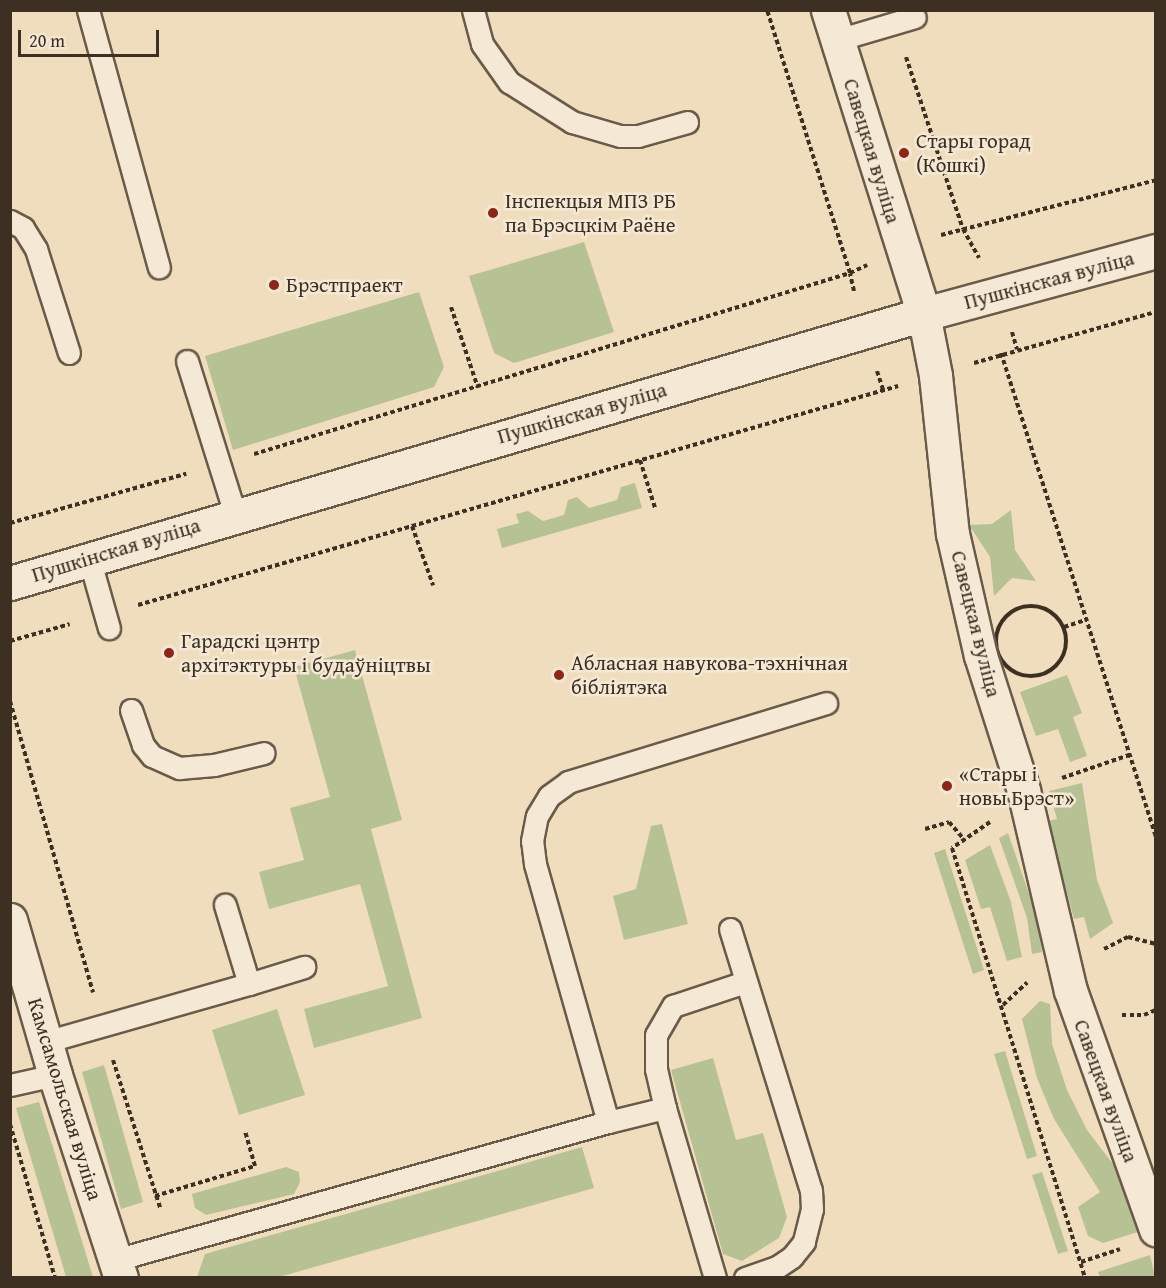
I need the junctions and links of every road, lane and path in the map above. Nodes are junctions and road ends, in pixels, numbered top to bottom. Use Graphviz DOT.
graph roads {
  1 [pos="88,10"];
  2 [pos="473,10"];
  3 [pos="767,10"];
  4 [pos="905,20"];
  5 [pos="833,25"];
  6 [pos="687,122"];
  7 [pos="1155,180"];
  8 [pos="10,221"];
  9 [pos="963,230"];
  10 [pos="936,237"];
  11 [pos="1155,251"];
  12 [pos="979,258"];
  13 [pos="875,260"];
  14 [pos="159,267"];
  15 [pos="850,273"];
  16 [pos="856,297"];
  17 [pos="451,307"];
  18 [pos="1155,312"];
  19 [pos="924,314"];
  20 [pos="69,353"];
  21 [pos="1001,354"];
  22 [pos="187,361"];
  23 [pos="874,362"];
  24 [pos="936,376"];
  25 [pos="478,388"];
  26 [pos="883,390"];
  27 [pos="640,460"];
  28 [pos="218,465"];
  29 [pos="655,508"];
  30 [pos="235,514"];
  31 [pos="10,523"];
  32 [pos="412,526"];
  33 [pos="89,558"];
  34 [pos="10,583"];
  35 [pos="433,585"];
  36 [pos="1086,620"];
  37 [pos="107,621"];
  38 [pos="1064,627"];
  39 [pos="10,641"];
  40 [pos="10,701"];
  41 [pos="826,703"];
  42 [pos="131,710"];
  43 [pos="264,753"];
  44 [pos="1129,755"];
  45 [pos="1026,800"];
  46 [pos="925,829"];
  47 [pos="1155,837"];
  48 [pos="964,839"];
  49 [pos="225,905"];
  50 [pos="10,920"];
  51 [pos="730,929"];
  52 [pos="1155,944"];
  53 [pos="1101,953"];
  54 [pos="304,967"];
  55 [pos="746,982"];
  56 [pos="249,984"];
  57 [pos="1155,1010"];
  58 [pos="1118,1014"];
  59 [pos="102,1026"];
  60 [pos="45,1042"];
  61 [pos="55,1075"];
  62 [pos="10,1085"];
  63 [pos="665,1108"];
  64 [pos="608,1122"];
  65 [pos="10,1124"];
  66 [pos="245,1132"];
  67 [pos="155,1196"];
  68 [pos="1155,1230"];
  69 [pos="176,1243"];
  70 [pos="118,1269"];
  71 [pos="55,1278"];
  72 [pos="715,1278"];
  73 [pos="745,1278"];
  74 [pos="1085,1278"];
  1 -- 14 [label="lane"];
  2 -- 6 [label="lane"];
  3 -- 15 [label="path"];
  4 -- 5 [label="lane"];
  4 -- 9 [label="path"];
  5 -- 19 [label="street, Савецкая вуліца"];
  7 -- 9 [label="path"];
  8 -- 20 [label="lane"];
  9 -- 10 [label="path"];
  9 -- 12 [label="path"];
  11 -- 19 [label="street, Пушкінская вуліца"];
  13 -- 15 [label="path"];
  15 -- 16 [label="path"];
  15 -- 25 [label="path"];
  17 -- 25 [label="path"];
  18 -- 21 [label="path"];
  19 -- 24 [label="street, Савецкая вуліца"];
  19 -- 30 [label="street, Пушкінская вуліца"];
  21 -- 24 [label="path"];
  21 -- 36 [label="path"];
  22 -- 28 [label="lane"];
  23 -- 26 [label="path"];
  24 -- 26 [label="path"];
  24 -- 45 [label="street, Савецкая вуліца"];
  25 -- 28 [label="path"];
  26 -- 27 [label="path"];
  27 -- 29 [label="path"];
  27 -- 32 [label="path"];
  28 -- 30 [label="lane"];
  28 -- 31 [label="path"];
  30 -- 33 [label="street, Пушкінская вуліца"];
  32 -- 35 [label="path"];
  32 -- 37 [label="path"];
  33 -- 34 [label="street, Пушкінская вуліца"];
  33 -- 37 [label="lane"];
  36 -- 38 [label="path"];
  36 -- 44 [label="path"];
  37 -- 39 [label="path"];
  38 -- 38 [label="path"];
  40 -- 59 [label="path"];
  41 -- 64 [label="lane"];
  42 -- 43 [label="lane"];
  44 -- 45 [label="path"];
  44 -- 47 [label="path"];
  45 -- 48 [label="path"];
  45 -- 68 [label="street, Савецкая вуліца"];
  46 -- 48 [label="path"];
  48 -- 74 [label="path"];
  49 -- 56 [label="lane"];
  50 -- 60 [label="street, Камсамольская вуліца"];
  51 -- 55 [label="lane"];
  52 -- 53 [label="path"];
  54 -- 56 [label="lane"];
  55 -- 63 [label="lane"];
  55 -- 73 [label="lane"];
  56 -- 59 [label="lane"];
  57 -- 58 [label="path"];
  59 -- 60 [label="lane"];
  59 -- 67 [label="path"];
  60 -- 61 [label="street, Камсамольская вуліца"];
  61 -- 62 [label="lane"];
  61 -- 70 [label="street, Камсамольская вуліца"];
  63 -- 64 [label="lane"];
  63 -- 72 [label="lane"];
  64 -- 69 [label="lane"];
  65 -- 71 [label="path"];
  66 -- 67 [label="path"];
  67 -- 69 [label="path"];
  69 -- 70 [label="lane"];
}
